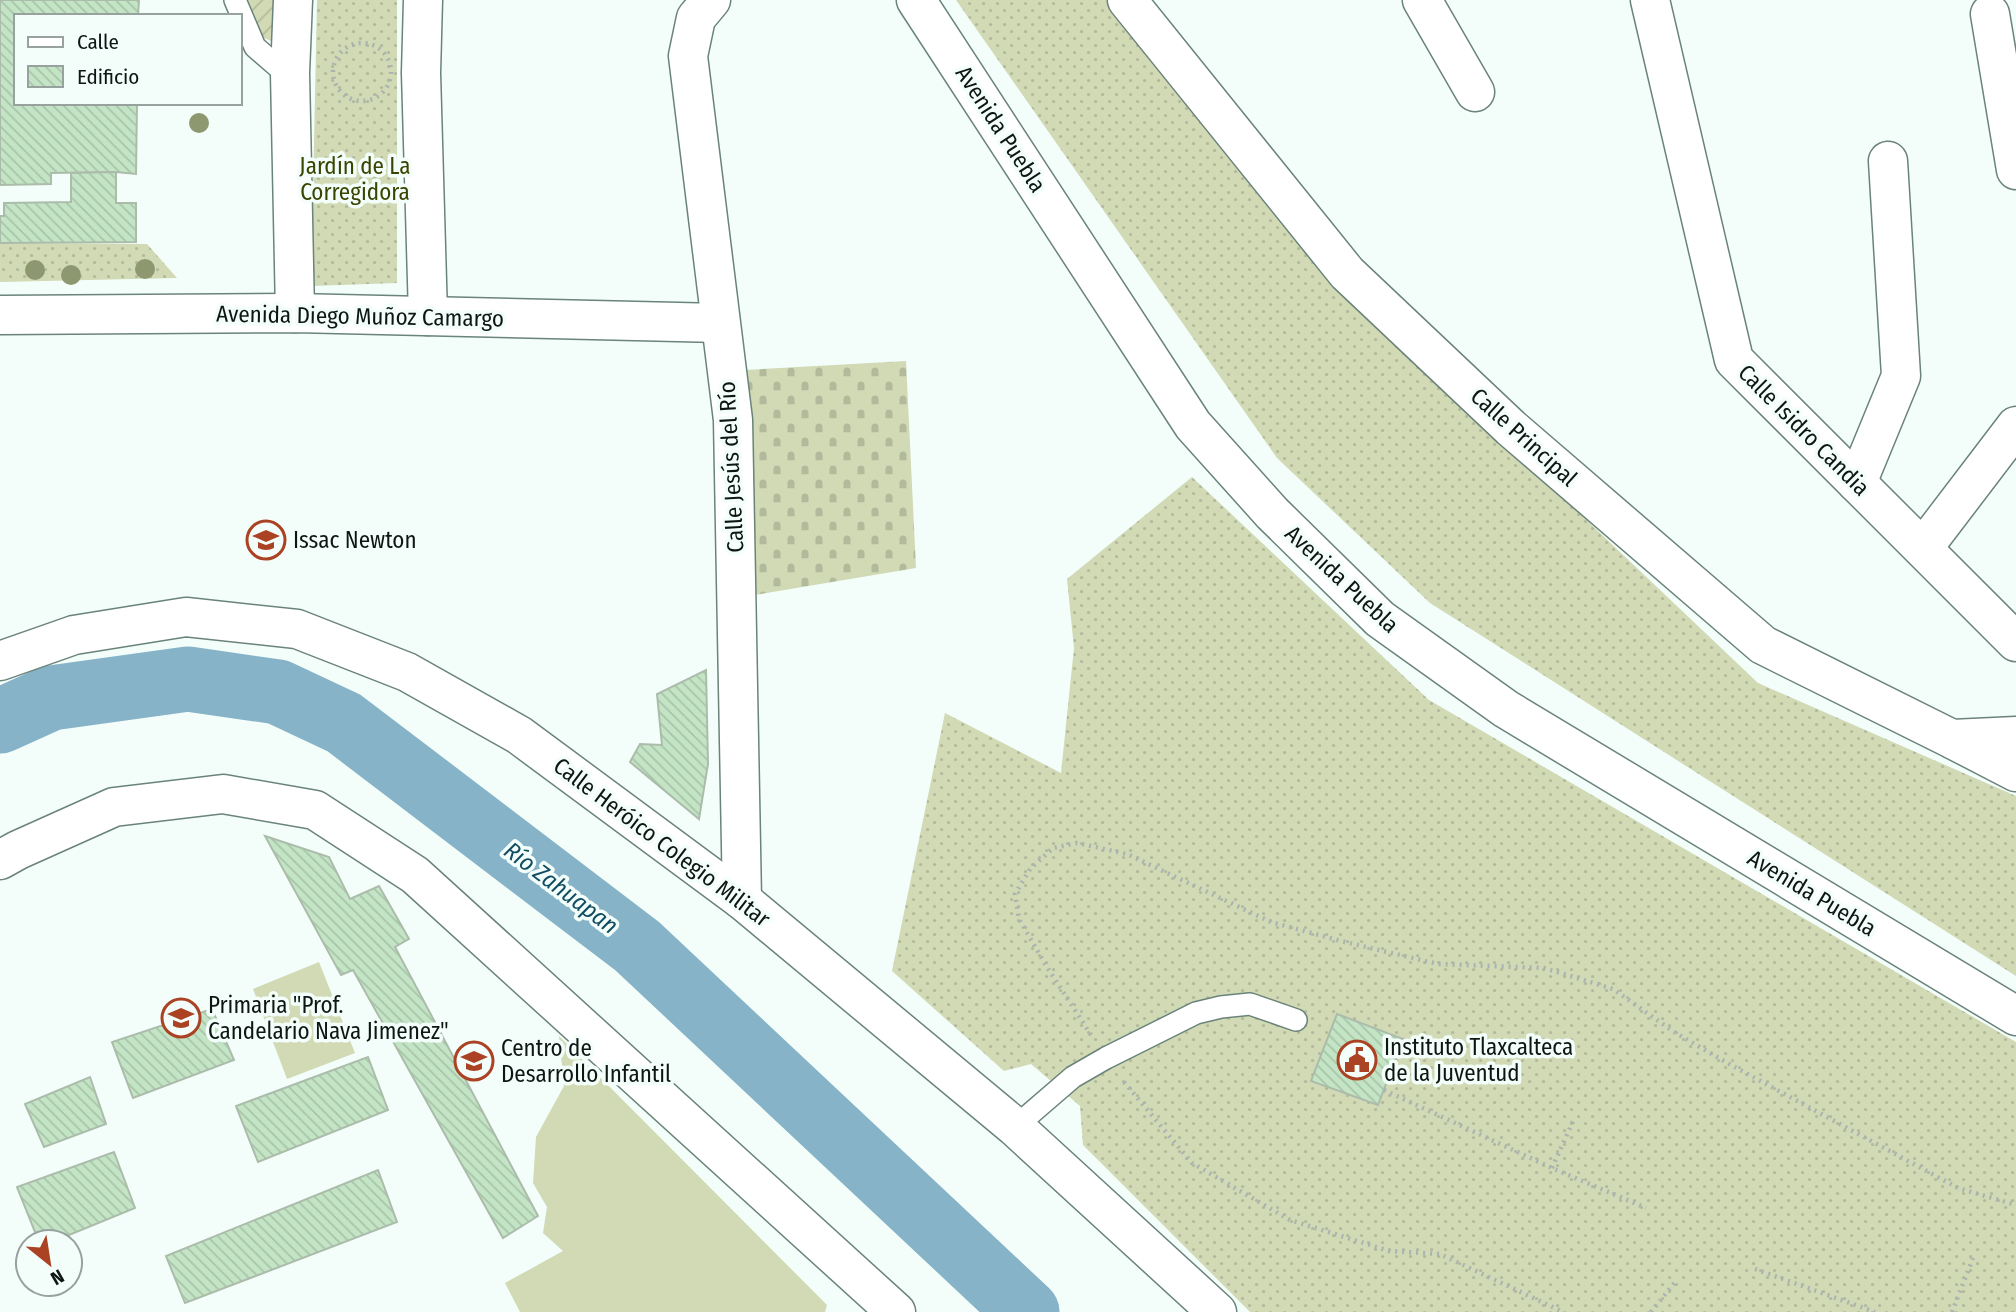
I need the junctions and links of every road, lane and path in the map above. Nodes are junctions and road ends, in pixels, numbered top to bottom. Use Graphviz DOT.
graph roads {
  1 [pos="293,0"];
  2 [pos="423,0"];
  3 [pos="711,0"];
  4 [pos="916,0"];
  5 [pos="1127,0"];
  6 [pos="1422,0"];
  7 [pos="1650,0"];
  8 [pos="1990,14"];
  9 [pos="242,16"];
  10 [pos="290,73"];
  11 [pos="1475,92"];
  12 [pos="357,100"];
  13 [pos="1888,161"];
  14 [pos="2016,170"];
  15 [pos="295,313"];
  16 [pos="0,315"];
  17 [pos="428,316"];
  18 [pos="720,323"];
  19 [pos="2016,426"];
  20 [pos="1857,483"];
  21 [pos="1923,548"];
  22 [pos="2016,642"];
  23 [pos="0,661"];
  24 [pos="2016,736"];
  25 [pos="1952,739"];
  26 [pos="2016,772"];
  27 [pos="6,858"];
  28 [pos="742,900"];
  29 [pos="2016,1016"];
  30 [pos="1296,1020"];
  31 [pos="1106,1058"];
  32 [pos="1384,1090"];
  33 [pos="1574,1119"];
  34 [pos="1015,1127"];
  35 [pos="1552,1168"];
  36 [pos="2016,1205"];
  37 [pos="1646,1208"];
  38 [pos="1973,1258"];
  39 [pos="1755,1269"];
  40 [pos="1676,1281"];
  41 [pos="896,1312"];
  42 [pos="1217,1312"];
  43 [pos="1563,1312"];
  44 [pos="1651,1312"];
  45 [pos="1875,1312"];
  46 [pos="1952,1312"];
  1 -- 10 [label="street"];
  2 -- 17 [label="street"];
  3 -- 18 [label="street, Calle Jesús del Río"];
  4 -- 29 [label="street, Avenida Puebla"];
  5 -- 25 [label="street, Calle Principal"];
  6 -- 11 [label="street"];
  7 -- 20 [label="street, Calle Isidro Candia"];
  8 -- 14 [label="street"];
  9 -- 10 [label="lane"];
  10 -- 15 [label="street"];
  12 -- 12 [label="path"];
  13 -- 20 [label="street"];
  15 -- 16 [label="street, Avenida Diego Muñoz Camargo"];
  15 -- 17 [label="street, Avenida Diego Muñoz Camargo"];
  17 -- 18 [label="street, Avenida Diego Muñoz Camargo"];
  18 -- 28 [label="street, Calle Jesús del Río"];
  19 -- 21 [label="street"];
  20 -- 21 [label="street, Calle Isidro Candia"];
  21 -- 22 [label="street, Calle Isidro Candia"];
  23 -- 28 [label="street, Calle Heróico Colegio Militar"];
  24 -- 25 [label="street, Calle Principal"];
  25 -- 26 [label="street"];
  27 -- 41 [label="street"];
  28 -- 34 [label="street, Calle Heróico Colegio Militar"];
  30 -- 31 [label="lane"];
  31 -- 34 [label="lane"];
  31 -- 36 [label="path"];
  31 -- 43 [label="path"];
  32 -- 35 [label="path"];
  33 -- 35 [label="path"];
  34 -- 42 [label="street, Calle Heróico Colegio Militar"];
  35 -- 37 [label="path"];
  38 -- 46 [label="path"];
  39 -- 45 [label="path"];
  40 -- 44 [label="path"];
}
